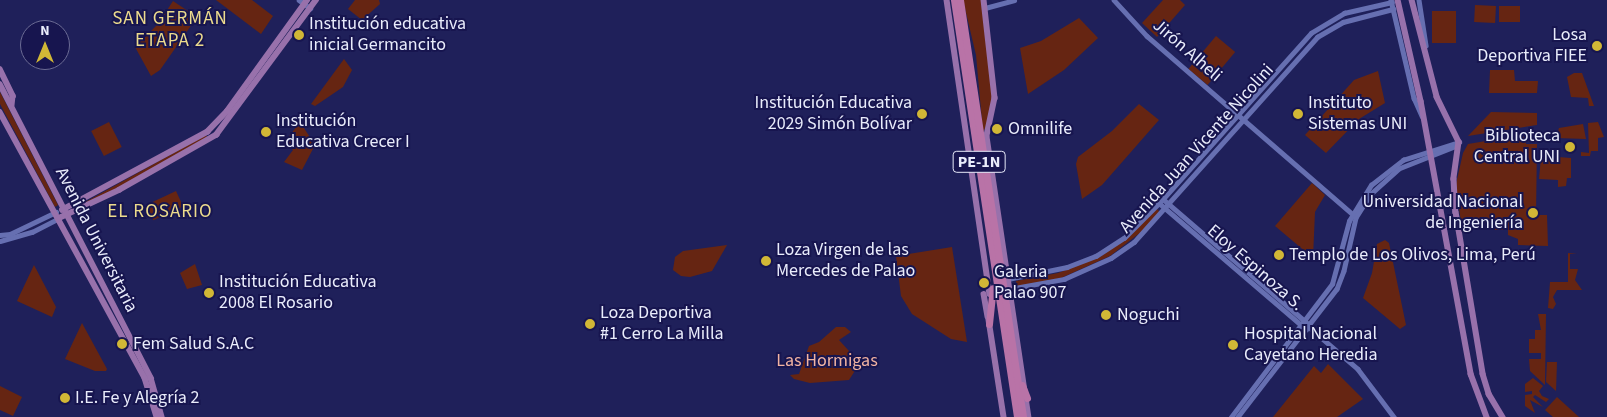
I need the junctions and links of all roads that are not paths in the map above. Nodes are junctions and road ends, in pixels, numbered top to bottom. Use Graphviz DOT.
graph roads {
  1 [pos="947,0"];
  2 [pos="954,0"];
  3 [pos="960,0"];
  4 [pos="1014,0"];
  5 [pos="1114,0"];
  6 [pos="1412,0"];
  7 [pos="1418,0"];
  8 [pos="1394,1"];
  9 [pos="308,2"];
  10 [pos="985,2"];
  11 [pos="1394,9"];
  12 [pos="1426,46"];
  13 [pos="0,69"];
  14 [pos="0,84"];
  15 [pos="0,89"];
  16 [pos="12,105"];
  17 [pos="0,113"];
  18 [pos="1238,114"];
  19 [pos="1422,116"];
  20 [pos="1243,119"];
  21 [pos="207,132"];
  22 [pos="212,138"];
  23 [pos="1456,143"];
  24 [pos="1430,153"];
  25 [pos="1163,199"];
  26 [pos="1159,203"];
  27 [pos="1169,204"];
  28 [pos="64,209"];
  29 [pos="1166,209"];
  30 [pos="1352,214"];
  31 [pos="58,215"];
  32 [pos="67,216"];
  33 [pos="1356,218"];
  34 [pos="0,235"];
  35 [pos="0,241"];
  36 [pos="1218,246"];
  37 [pos="1214,251"];
  38 [pos="992,260"];
  39 [pos="1001,271"];
  40 [pos="1011,279"];
  41 [pos="1013,288"];
  42 [pos="1305,320"];
  43 [pos="989,322"];
  44 [pos="1301,325"];
  45 [pos="1016,326"];
  46 [pos="1309,327"];
  47 [pos="1013,352"];
  48 [pos="1016,371"];
  49 [pos="1026,398"];
  50 [pos="157,417"];
  51 [pos="162,417"];
  52 [pos="1004,417"];
  53 [pos="1017,417"];
  54 [pos="1023,417"];
  55 [pos="1029,417"];
  56 [pos="1232,417"];
  57 [pos="1238,417"];
  58 [pos="1394,417"];
  59 [pos="1487,417"];
  60 [pos="1503,417"];
  1 -- 43 [label="main road"];
  2 -- 38 [label="highway, PE-1N"];
  3 -- 39 [label="highway, PE-1N"];
  4 -- 10 [label="street"];
  5 -- 18 [label="street, Jirón Alheli"];
  6 -- 12 [label="main road"];
  7 -- 12 [label="street"];
  8 -- 11 [label="street"];
  8 -- 18 [label="street, Avenida Juan Vicente Nicolini"];
  8 -- 19 [label="main road"];
  9 -- 21 [label="main road"];
  9 -- 22 [label="main road"];
  10 -- 40 [label="main road"];
  11 -- 19 [label="street"];
  11 -- 20 [label="street, Avenida Juan Vicente Nicolini"];
  12 -- 23 [label="main road"];
  13 -- 16 [label="main road, Avenida Universitaria"];
  14 -- 15 [label="main road"];
  14 -- 16 [label="main road, Avenida Universitaria"];
  16 -- 28 [label="main road, Avenida Universitaria"];
  17 -- 31 [label="main road, Avenida Universitaria"];
  18 -- 20 [label="street, Jirón Alheli"];
  18 -- 25 [label="street, Avenida Juan Vicente Nicolini"];
  19 -- 24 [label="main road"];
  20 -- 27 [label="street, Avenida Juan Vicente Nicolini"];
  20 -- 30 [label="street, Jirón Alheli"];
  21 -- 22 [label="main road"];
  21 -- 28 [label="main road"];
  22 -- 32 [label="main road"];
  23 -- 24 [label="street"];
  23 -- 60 [label="main road"];
  24 -- 30 [label="street"];
  24 -- 33 [label="street"];
  24 -- 59 [label="main road"];
  25 -- 26 [label="street, Avenida Juan Vicente Nicolini"];
  25 -- 27 [label="street"];
  26 -- 29 [label="street, Eloy Espinoza S."];
  26 -- 40 [label="street, Avenida Juan Vicente Nicolini"];
  27 -- 29 [label="street, Avenida Juan Vicente Nicolini"];
  27 -- 36 [label="street"];
  28 -- 31 [label="main road"];
  28 -- 32 [label="main road, Avenida Universitaria"];
  29 -- 37 [label="street, Eloy Espinoza S."];
  29 -- 41 [label="street, Avenida Juan Vicente Nicolini"];
  30 -- 33 [label="street, Jirón Alheli"];
  30 -- 42 [label="street"];
  31 -- 32 [label="main road"];
  31 -- 34 [label="street"];
  31 -- 35 [label="street"];
  31 -- 50 [label="main road, Avenida Universitaria"];
  32 -- 51 [label="main road, Avenida Universitaria"];
  33 -- 46 [label="street"];
  36 -- 37 [label="street"];
  36 -- 42 [label="street"];
  37 -- 44 [label="street, Eloy Espinoza S."];
  38 -- 43 [label="highway"];
  38 -- 53 [label="highway, PE-1N"];
  39 -- 40 [label="highway"];
  39 -- 47 [label="highway, PE-1N"];
  40 -- 41 [label="main road"];
  41 -- 45 [label="main road"];
  42 -- 44 [label="street"];
  42 -- 46 [label="street"];
  43 -- 52 [label="main road"];
  44 -- 46 [label="street, Eloy Espinoza S."];
  44 -- 56 [label="street"];
  45 -- 47 [label="highway"];
  45 -- 49 [label="main road"];
  46 -- 57 [label="street"];
  46 -- 58 [label="street, Eloy Espinoza S."];
  47 -- 48 [label="highway, PE-1N"];
  48 -- 49 [label="highway"];
  48 -- 54 [label="highway, PE-1N"];
  49 -- 55 [label="main road"];
}
